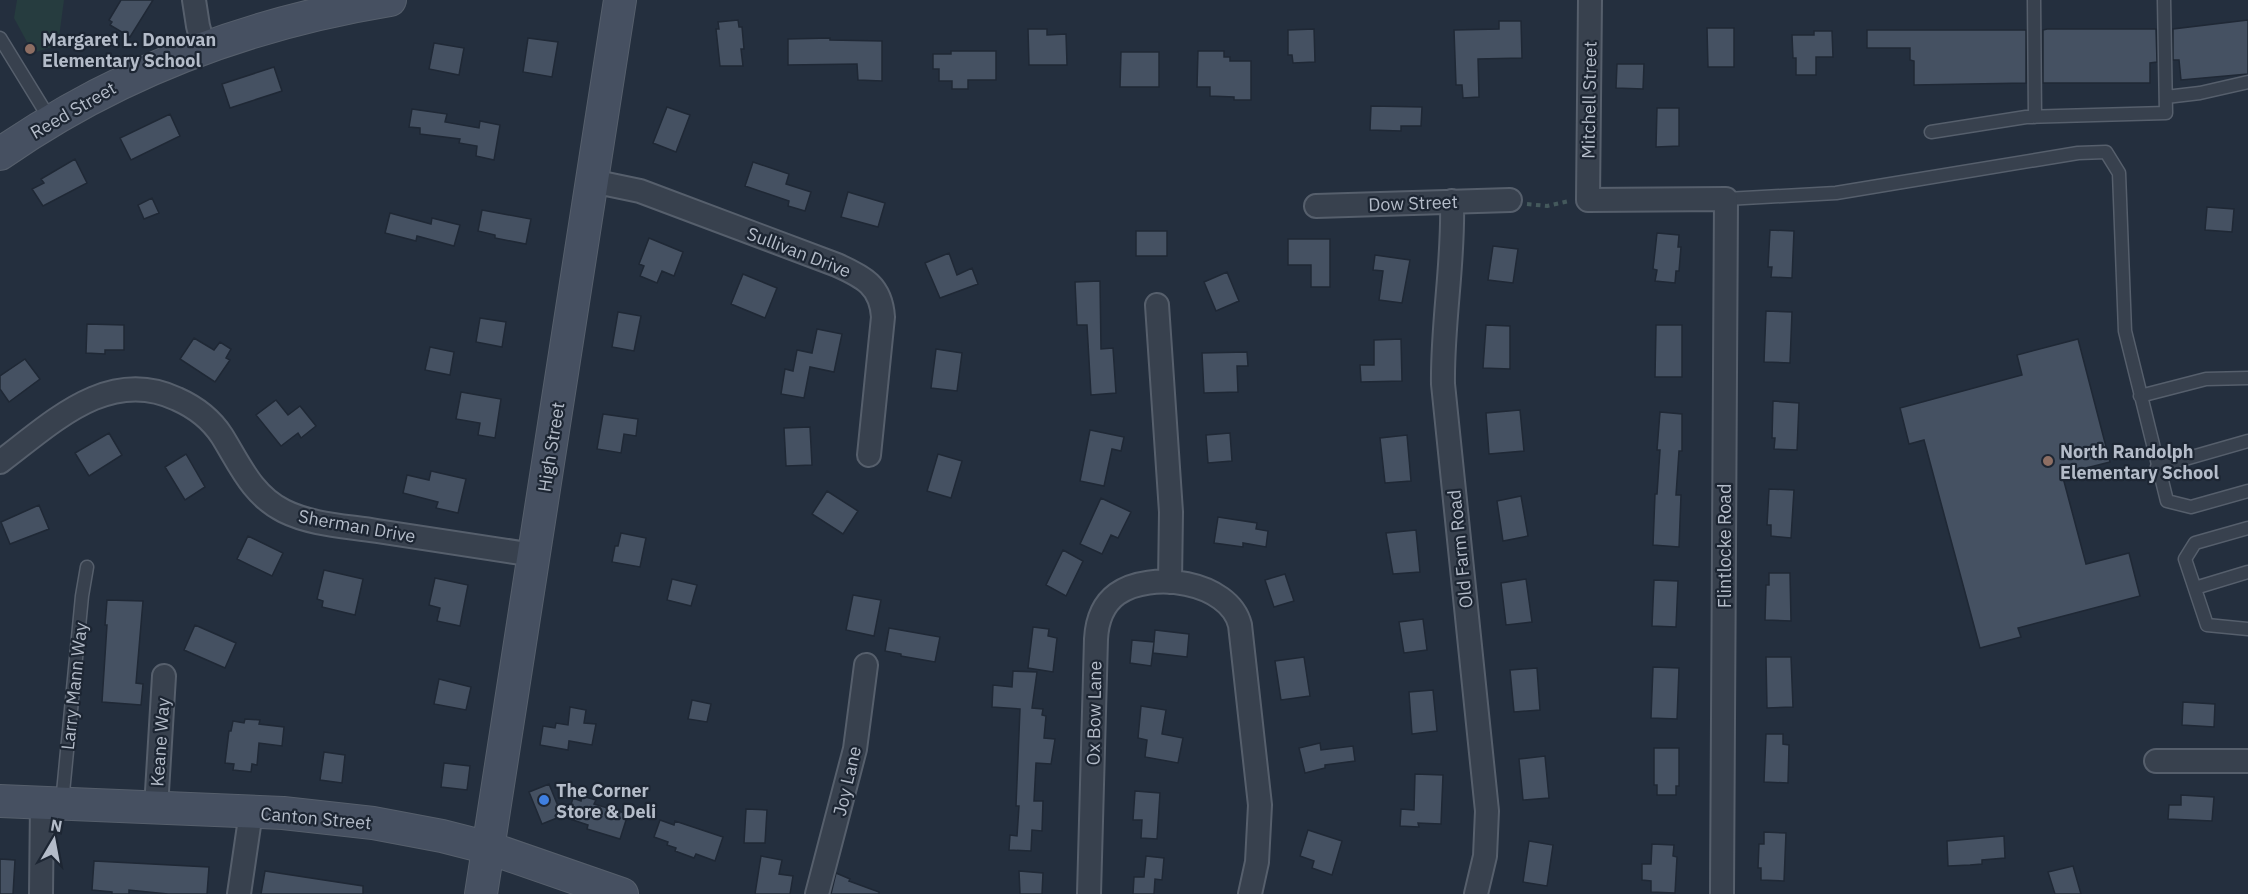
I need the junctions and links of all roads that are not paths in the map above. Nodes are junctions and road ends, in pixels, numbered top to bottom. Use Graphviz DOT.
graph roads {
  1 [pos="194,0"];
  2 [pos="390,0"];
  3 [pos="620,0"];
  4 [pos="1590,0"];
  5 [pos="2034,0"];
  6 [pos="2164,0"];
  7 [pos="0,38"];
  8 [pos="204,48"];
  9 [pos="2248,82"];
  10 [pos="2166,96"];
  11 [pos="2035,117"];
  12 [pos="51,121"];
  13 [pos="1931,132"];
  14 [pos="0,154"];
  15 [pos="592,181"];
  16 [pos="1726,198"];
  17 [pos="1510,200"];
  18 [pos="1452,201"];
  19 [pos="1316,206"];
  20 [pos="1157,305"];
  21 [pos="2248,378"];
  22 [pos="2140,396"];
  23 [pos="2248,441"];
  24 [pos="869,455"];
  25 [pos="0,462"];
  26 [pos="2157,467"];
  27 [pos="2248,491"];
  28 [pos="2248,528"];
  29 [pos="534,555"];
  30 [pos="87,567"];
  31 [pos="2248,572"];
  32 [pos="1170,582"];
  33 [pos="2195,588"];
  34 [pos="2248,629"];
  35 [pos="866,665"];
  36 [pos="164,676"];
  37 [pos="2156,761"];
  38 [pos="2248,761"];
  39 [pos="0,801"];
  40 [pos="52,804"];
  41 [pos="156,808"];
  42 [pos="250,812"];
  43 [pos="489,848"];
  44 [pos="41,894"];
  45 [pos="239,894"];
  46 [pos="481,894"];
  47 [pos="622,894"];
  48 [pos="817,894"];
  49 [pos="1089,894"];
  50 [pos="1250,894"];
  51 [pos="1476,894"];
  52 [pos="1722,894"];
  1 -- 8 [label="street"];
  2 -- 8 [label="main road, Reed Street"];
  3 -- 15 [label="main road, High Street"];
  4 -- 16 [label="street, Mitchell Street"];
  5 -- 11 [label="lane"];
  6 -- 10 [label="lane"];
  7 -- 12 [label="lane"];
  8 -- 12 [label="main road, Reed Street"];
  9 -- 10 [label="lane"];
  10 -- 11 [label="lane"];
  11 -- 13 [label="lane"];
  12 -- 14 [label="main road, Reed Street"];
  15 -- 24 [label="street, Sullivan Drive"];
  15 -- 29 [label="main road, High Street"];
  16 -- 22 [label="lane"];
  16 -- 52 [label="street, Flintlocke Road"];
  17 -- 18 [label="street, Dow Street"];
  18 -- 19 [label="street, Dow Street"];
  18 -- 51 [label="street, Old Farm Road"];
  20 -- 32 [label="street"];
  21 -- 22 [label="lane"];
  22 -- 26 [label="lane"];
  23 -- 26 [label="lane"];
  25 -- 29 [label="street, Sherman Drive"];
  26 -- 27 [label="lane"];
  28 -- 33 [label="lane"];
  29 -- 43 [label="main road, High Street"];
  30 -- 40 [label="lane, Larry Mann Way"];
  31 -- 33 [label="lane"];
  32 -- 49 [label="street, Ox Bow Lane"];
  32 -- 50 [label="street, Ox Bow Lane"];
  33 -- 34 [label="lane"];
  35 -- 48 [label="street, Joy Lane"];
  36 -- 41 [label="street, Keane Way"];
  37 -- 38 [label="street"];
  39 -- 40 [label="main road, Canton Street"];
  40 -- 41 [label="main road, Canton Street"];
  40 -- 44 [label="street"];
  41 -- 42 [label="main road, Canton Street"];
  42 -- 43 [label="main road, Canton Street"];
  42 -- 45 [label="street"];
  43 -- 46 [label="main road, High Street"];
  43 -- 47 [label="main road, Canton Street"];
}
